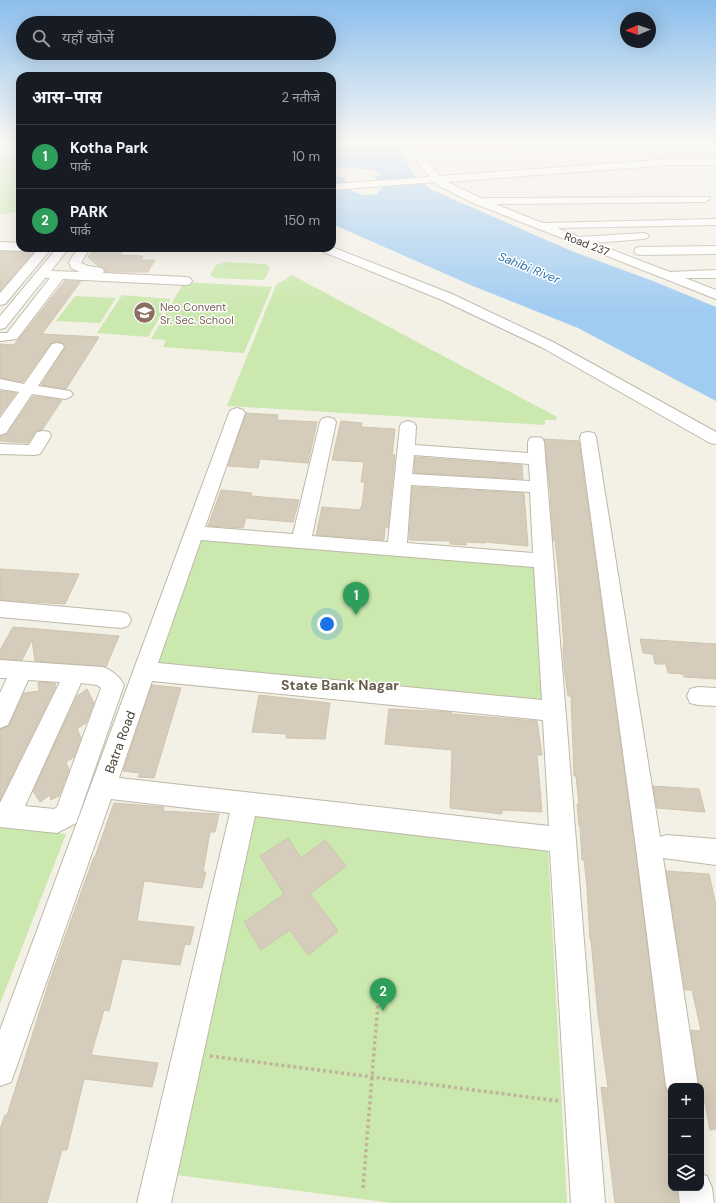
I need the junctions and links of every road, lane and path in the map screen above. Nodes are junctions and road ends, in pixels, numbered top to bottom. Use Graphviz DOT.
graph roads {
  1 [pos="471,198"];
  2 [pos="704,199"];
  3 [pos="610,200"];
  4 [pos="477,201"];
  5 [pos="716,222"];
  6 [pos="623,223"];
  7 [pos="537,225"];
  8 [pos="631,236"];
  9 [pos="654,236"];
  10 [pos="577,240"];
  11 [pos="0,246"];
  12 [pos="16,247"];
  13 [pos="716,250"];
  14 [pos="640,251"];
  15 [pos="42,252"];
  16 [pos="61,252"];
  17 [pos="81,252"];
  18 [pos="335,252"];
  19 [pos="607,252"];
  20 [pos="75,265"];
  21 [pos="46,270"];
  22 [pos="148,274"];
  23 [pos="716,274"];
  24 [pos="59,275"];
  25 [pos="666,275"];
  26 [pos="186,281"];
  27 [pos="716,295"];
  28 [pos="0,302"];
  29 [pos="2,321"];
  30 [pos="0,337"];
  31 [pos="57,347"];
  32 [pos="0,384"];
  33 [pos="28,389"];
  34 [pos="65,394"];
  35 [pos="237,413"];
  36 [pos="328,422"];
  37 [pos="408,426"];
  38 [pos="0,430"];
  39 [pos="43,436"];
  40 [pos="588,437"];
  41 [pos="716,439"];
  42 [pos="0,449"];
  43 [pos="406,450"];
  44 [pos="403,479"];
  45 [pos="539,487"];
  46 [pos="194,533"];
  47 [pos="301,542"];
  48 [pos="398,549"];
  49 [pos="543,561"];
  50 [pos="0,609"];
  51 [pos="121,620"];
  52 [pos="10,670"];
  53 [pos="145,671"];
  54 [pos="74,675"];
  55 [pos="554,711"];
  56 [pos="0,718"];
  57 [pos="104,787"];
  58 [pos="245,803"];
  59 [pos="4,815"];
  60 [pos="562,840"];
  61 [pos="667,847"];
  62 [pos="716,852"];
  63 [pos="379,990"];
  64 [pos="188,1054"];
  65 [pos="0,1071"];
  66 [pos="373,1076"];
  67 [pos="682,1083"];
  68 [pos="581,1104"];
  69 [pos="363,1188"];
  70 [pos="695,1191"];
  71 [pos="154,1203"];
  72 [pos="588,1203"];
  73 [pos="697,1203"];
  1 -- 4 [label="street, Road 237"];
  2 -- 3 [label="street"];
  3 -- 4 [label="street"];
  3 -- 6 [label="street"];
  4 -- 7 [label="street, Road 237"];
  5 -- 6 [label="street"];
  6 -- 7 [label="street"];
  6 -- 8 [label="street"];
  7 -- 10 [label="street, Road 237"];
  8 -- 9 [label="street"];
  8 -- 10 [label="street"];
  8 -- 14 [label="street"];
  10 -- 19 [label="street, Road 237"];
  11 -- 12 [label="street"];
  13 -- 14 [label="street"];
  14 -- 19 [label="street"];
  15 -- 28 [label="street"];
  16 -- 21 [label="street"];
  17 -- 20 [label="street"];
  18 -- 41 [label="street"];
  19 -- 25 [label="street, Road 237"];
  20 -- 21 [label="street"];
  20 -- 22 [label="street"];
  21 -- 24 [label="street"];
  21 -- 29 [label="street"];
  23 -- 25 [label="street"];
  24 -- 26 [label="street"];
  24 -- 30 [label="street"];
  25 -- 27 [label="street, Road 237"];
  31 -- 33 [label="street"];
  32 -- 33 [label="street"];
  33 -- 34 [label="street"];
  33 -- 38 [label="street"];
  35 -- 46 [label="street, Batra Road"];
  36 -- 47 [label="street"];
  37 -- 43 [label="street"];
  39 -- 42 [label="street"];
  40 -- 67 [label="street"];
  43 -- 44 [label="street"];
  43 -- 45 [label="street"];
  44 -- 45 [label="street"];
  44 -- 48 [label="street"];
  45 -- 49 [label="street"];
  46 -- 47 [label="street"];
  46 -- 53 [label="street, Batra Road"];
  47 -- 48 [label="street"];
  48 -- 49 [label="street"];
  49 -- 55 [label="street"];
  50 -- 51 [label="street"];
  52 -- 54 [label="street"];
  52 -- 56 [label="street"];
  53 -- 55 [label="street"];
  53 -- 57 [label="street, Batra Road"];
  54 -- 59 [label="street"];
  54 -- 59 [label="street"];
  55 -- 60 [label="street"];
  57 -- 58 [label="street"];
  57 -- 65 [label="street, Batra Road"];
  58 -- 60 [label="street"];
  58 -- 64 [label="street"];
  60 -- 68 [label="street"];
  61 -- 62 [label="street"];
  63 -- 66 [label="path"];
  64 -- 66 [label="path"];
  64 -- 71 [label="street"];
  66 -- 68 [label="path"];
  66 -- 69 [label="path"];
  68 -- 72 [label="street"];
  70 -- 73 [label="street"];
}
